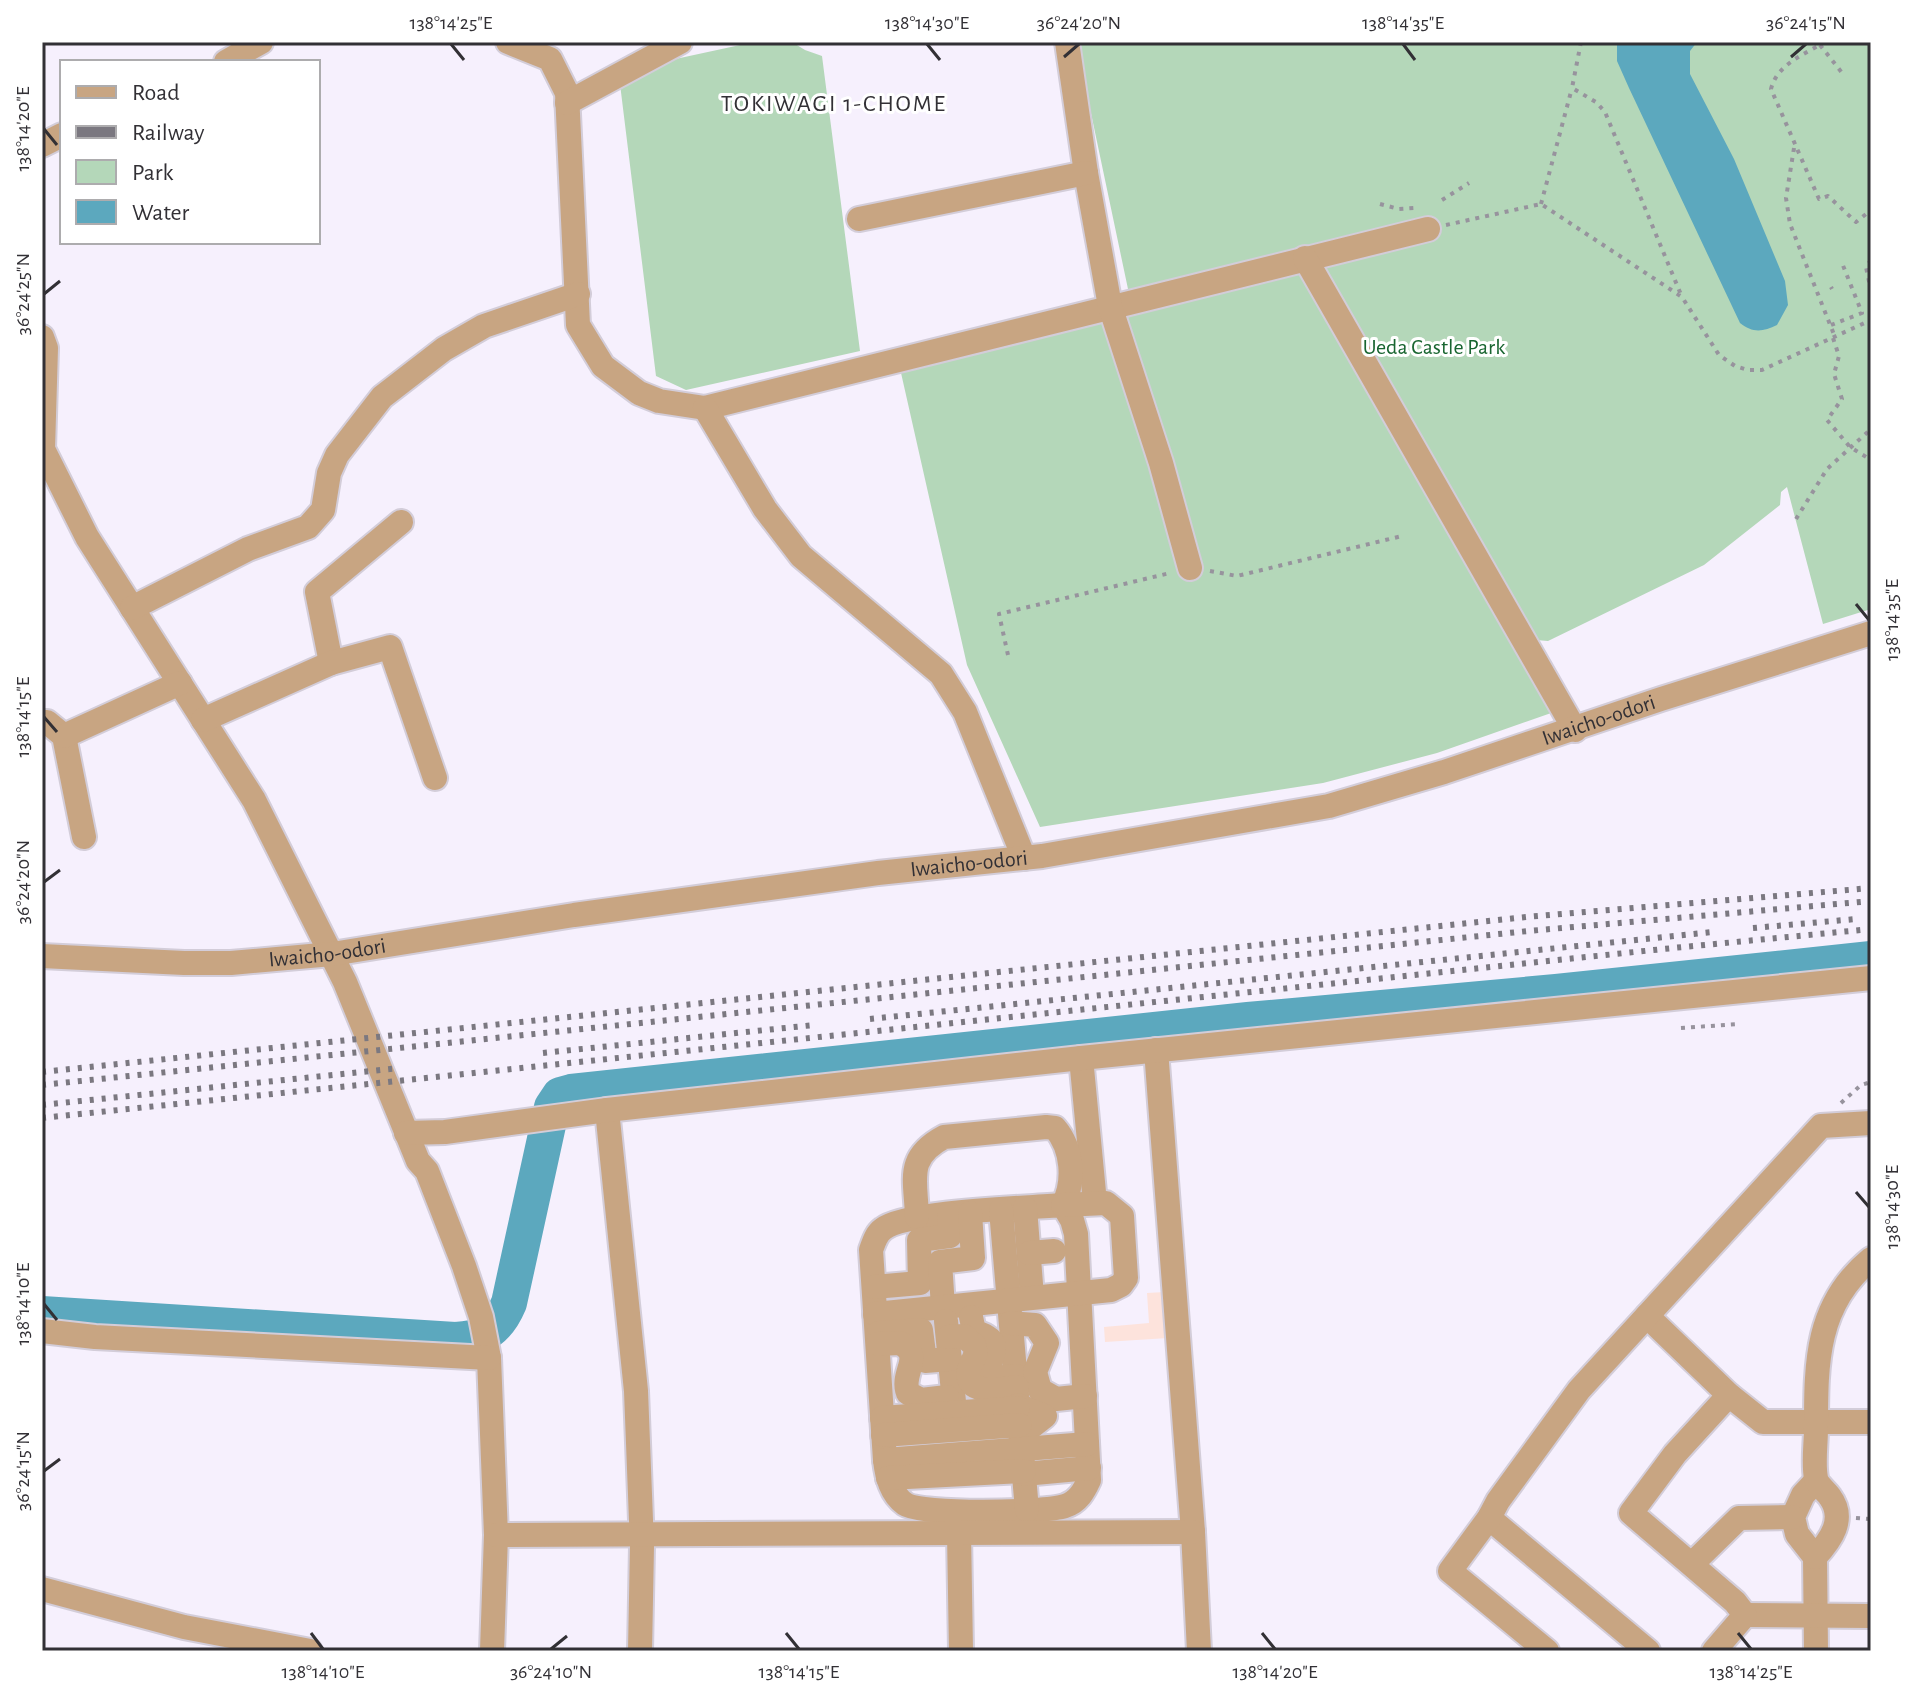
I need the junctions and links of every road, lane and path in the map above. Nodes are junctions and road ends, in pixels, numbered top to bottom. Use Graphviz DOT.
graph roads {
  1 [pos="261,42"];
  2 [pos="508,42"];
  3 [pos="680,42"];
  4 [pos="1067,42"];
  5 [pos="1581,42"];
  6 [pos="1823,44"];
  7 [pos="230,60"];
  8 [pos="1843,74"];
  9 [pos="1572,88"];
  10 [pos="567,103"];
  11 [pos="60,136"];
  12 [pos="42,145"];
  13 [pos="1794,146"];
  14 [pos="1086,173"];
  15 [pos="1469,183"];
  16 [pos="1442,200"];
  17 [pos="1380,204"];
  18 [pos="1541,204"];
  19 [pos="1871,210"];
  20 [pos="1421,218"];
  21 [pos="859,219"];
  22 [pos="1462,221"];
  23 [pos="1305,258"];
  24 [pos="1871,260"];
  25 [pos="1842,263"];
  26 [pos="1871,291"];
  27 [pos="578,294"];
  28 [pos="1682,297"];
  29 [pos="1110,306"];
  30 [pos="1871,320"];
  31 [pos="1831,325"];
  32 [pos="42,337"];
  33 [pos="1834,337"];
  34 [pos="705,408"];
  35 [pos="1871,430"];
  36 [pos="1850,447"];
  37 [pos="1871,460"];
  38 [pos="1796,519"];
  39 [pos="401,522"];
  40 [pos="1402,536"];
  41 [pos="1190,568"];
  42 [pos="132,608"];
  43 [pos="1871,633"];
  44 [pos="1008,655"];
  45 [pos="331,663"];
  46 [pos="180,683"];
  47 [pos="203,720"];
  48 [pos="42,722"];
  49 [pos="1575,730"];
  50 [pos="64,736"];
  51 [pos="435,778"];
  52 [pos="84,837"];
  53 [pos="1024,858"];
  54 [pos="332,954"];
  55 [pos="42,956"];
  56 [pos="1871,978"];
  57 [pos="1739,1024"];
  58 [pos="1681,1028"];
  59 [pos="1156,1050"];
  60 [pos="1081,1058"];
  61 [pos="607,1110"];
  62 [pos="1871,1123"];
  63 [pos="406,1133"];
  64 [pos="1095,1203"];
  65 [pos="1063,1205"];
  66 [pos="986,1211"];
  67 [pos="917,1217"];
  68 [pos="1054,1251"];
  69 [pos="1029,1253"];
  70 [pos="1871,1259"];
  71 [pos="874,1287"];
  72 [pos="1079,1293"];
  73 [pos="954,1305"];
  74 [pos="1018,1307"];
  75 [pos="1647,1316"];
  76 [pos="877,1330"];
  77 [pos="42,1331"];
  78 [pos="949,1348"];
  79 [pos="488,1353"];
  80 [pos="1729,1395"];
  81 [pos="1085,1396"];
  82 [pos="954,1404"];
  83 [pos="1871,1422"];
  84 [pos="1816,1423"];
  85 [pos="882,1426"];
  86 [pos="1020,1426"];
  87 [pos="1088,1456"];
  88 [pos="886,1469"];
  89 [pos="1816,1481"];
  90 [pos="1027,1510"];
  91 [pos="1793,1517"];
  92 [pos="1489,1518"];
  93 [pos="1193,1532"];
  94 [pos="959,1533"];
  95 [pos="496,1535"];
  96 [pos="641,1535"];
  97 [pos="1815,1557"];
  98 [pos="1692,1564"];
  99 [pos="42,1589"];
  100 [pos="1745,1615"];
  101 [pos="1815,1615"];
  102 [pos="1871,1616"];
  103 [pos="310,1651"];
  104 [pos="492,1651"];
  105 [pos="640,1651"];
  106 [pos="961,1651"];
  107 [pos="1199,1651"];
  108 [pos="1547,1651"];
  109 [pos="1648,1651"];
  110 [pos="1714,1651"];
  111 [pos="1816,1651"];
  1 -- 7 [label="street"];
  2 -- 10 [label="street"];
  3 -- 10 [label="street"];
  4 -- 14 [label="street"];
  5 -- 9 [label="path"];
  6 -- 8 [label="path"];
  6 -- 13 [label="path"];
  9 -- 18 [label="path"];
  9 -- 28 [label="path"];
  10 -- 27 [label="street"];
  11 -- 12 [label="street"];
  13 -- 19 [label="path"];
  13 -- 31 [label="path"];
  14 -- 21 [label="street"];
  14 -- 29 [label="street"];
  15 -- 16 [label="path"];
  17 -- 20 [label="path"];
  18 -- 22 [label="path"];
  18 -- 28 [label="path"];
  20 -- 23 [label="street"];
  23 -- 29 [label="street"];
  23 -- 49 [label="street"];
  24 -- 26 [label="path"];
  25 -- 31 [label="path"];
  27 -- 34 [label="street"];
  27 -- 42 [label="street"];
  28 -- 33 [label="path"];
  29 -- 34 [label="street"];
  29 -- 41 [label="street"];
  30 -- 33 [label="path"];
  31 -- 33 [label="path"];
  32 -- 42 [label="street"];
  33 -- 36 [label="path"];
  34 -- 53 [label="street"];
  35 -- 36 [label="path"];
  36 -- 37 [label="path"];
  36 -- 38 [label="path"];
  39 -- 45 [label="street"];
  40 -- 41 [label="path"];
  41 -- 44 [label="path"];
  42 -- 46 [label="street"];
  43 -- 49 [label="street, Iwaicho-odori"];
  45 -- 47 [label="street"];
  45 -- 51 [label="street"];
  46 -- 47 [label="street"];
  46 -- 50 [label="street"];
  47 -- 54 [label="street"];
  48 -- 50 [label="street"];
  49 -- 53 [label="street, Iwaicho-odori"];
  50 -- 52 [label="street"];
  53 -- 54 [label="street, Iwaicho-odori"];
  54 -- 55 [label="street, Iwaicho-odori"];
  54 -- 63 [label="street"];
  56 -- 59 [label="street"];
  57 -- 58 [label="path"];
  59 -- 60 [label="street"];
  59 -- 93 [label="street"];
  60 -- 61 [label="street"];
  60 -- 64 [label="street"];
  61 -- 63 [label="street"];
  61 -- 96 [label="street"];
  62 -- 75 [label="street"];
  63 -- 79 [label="street"];
  64 -- 65 [label="street"];
  64 -- 72 [label="street"];
  65 -- 66 [label="street"];
  65 -- 67 [label="street"];
  65 -- 72 [label="street"];
  66 -- 67 [label="street"];
  66 -- 69 [label="street"];
  66 -- 71 [label="street"];
  66 -- 73 [label="street"];
  66 -- 74 [label="street"];
  67 -- 71 [label="street"];
  68 -- 69 [label="street"];
  69 -- 74 [label="street"];
  70 -- 84 [label="street"];
  71 -- 76 [label="street"];
  72 -- 74 [label="street"];
  72 -- 81 [label="street"];
  73 -- 74 [label="street"];
  73 -- 76 [label="street"];
  73 -- 78 [label="street"];
  73 -- 86 [label="street"];
  74 -- 81 [label="street"];
  74 -- 86 [label="street"];
  75 -- 80 [label="street"];
  75 -- 92 [label="street"];
  76 -- 78 [label="street"];
  76 -- 82 [label="street"];
  76 -- 85 [label="street"];
  77 -- 79 [label="street"];
  78 -- 82 [label="street"];
  78 -- 86 [label="street"];
  79 -- 95 [label="street"];
  80 -- 84 [label="street"];
  80 -- 98 [label="street"];
  81 -- 87 [label="street"];
  82 -- 85 [label="street"];
  82 -- 86 [label="street"];
  83 -- 84 [label="street"];
  84 -- 89 [label="street"];
  85 -- 86 [label="street"];
  85 -- 88 [label="street"];
  86 -- 87 [label="street"];
  86 -- 87 [label="street"];
  86 -- 88 [label="street"];
  86 -- 88 [label="street"];
  86 -- 90 [label="street"];
  87 -- 90 [label="street"];
  88 -- 90 [label="street"];
  89 -- 91 [label="street"];
  89 -- 97 [label="street"];
  91 -- 97 [label="street"];
  91 -- 98 [label="street"];
  92 -- 108 [label="street"];
  92 -- 109 [label="street"];
  93 -- 94 [label="street"];
  93 -- 107 [label="street"];
  94 -- 96 [label="street"];
  94 -- 106 [label="street"];
  95 -- 96 [label="street"];
  95 -- 104 [label="street"];
  96 -- 105 [label="street"];
  97 -- 101 [label="street"];
  98 -- 100 [label="street"];
  99 -- 103 [label="street"];
  100 -- 101 [label="street"];
  100 -- 110 [label="street"];
  101 -- 102 [label="street"];
  101 -- 111 [label="street"];
}
